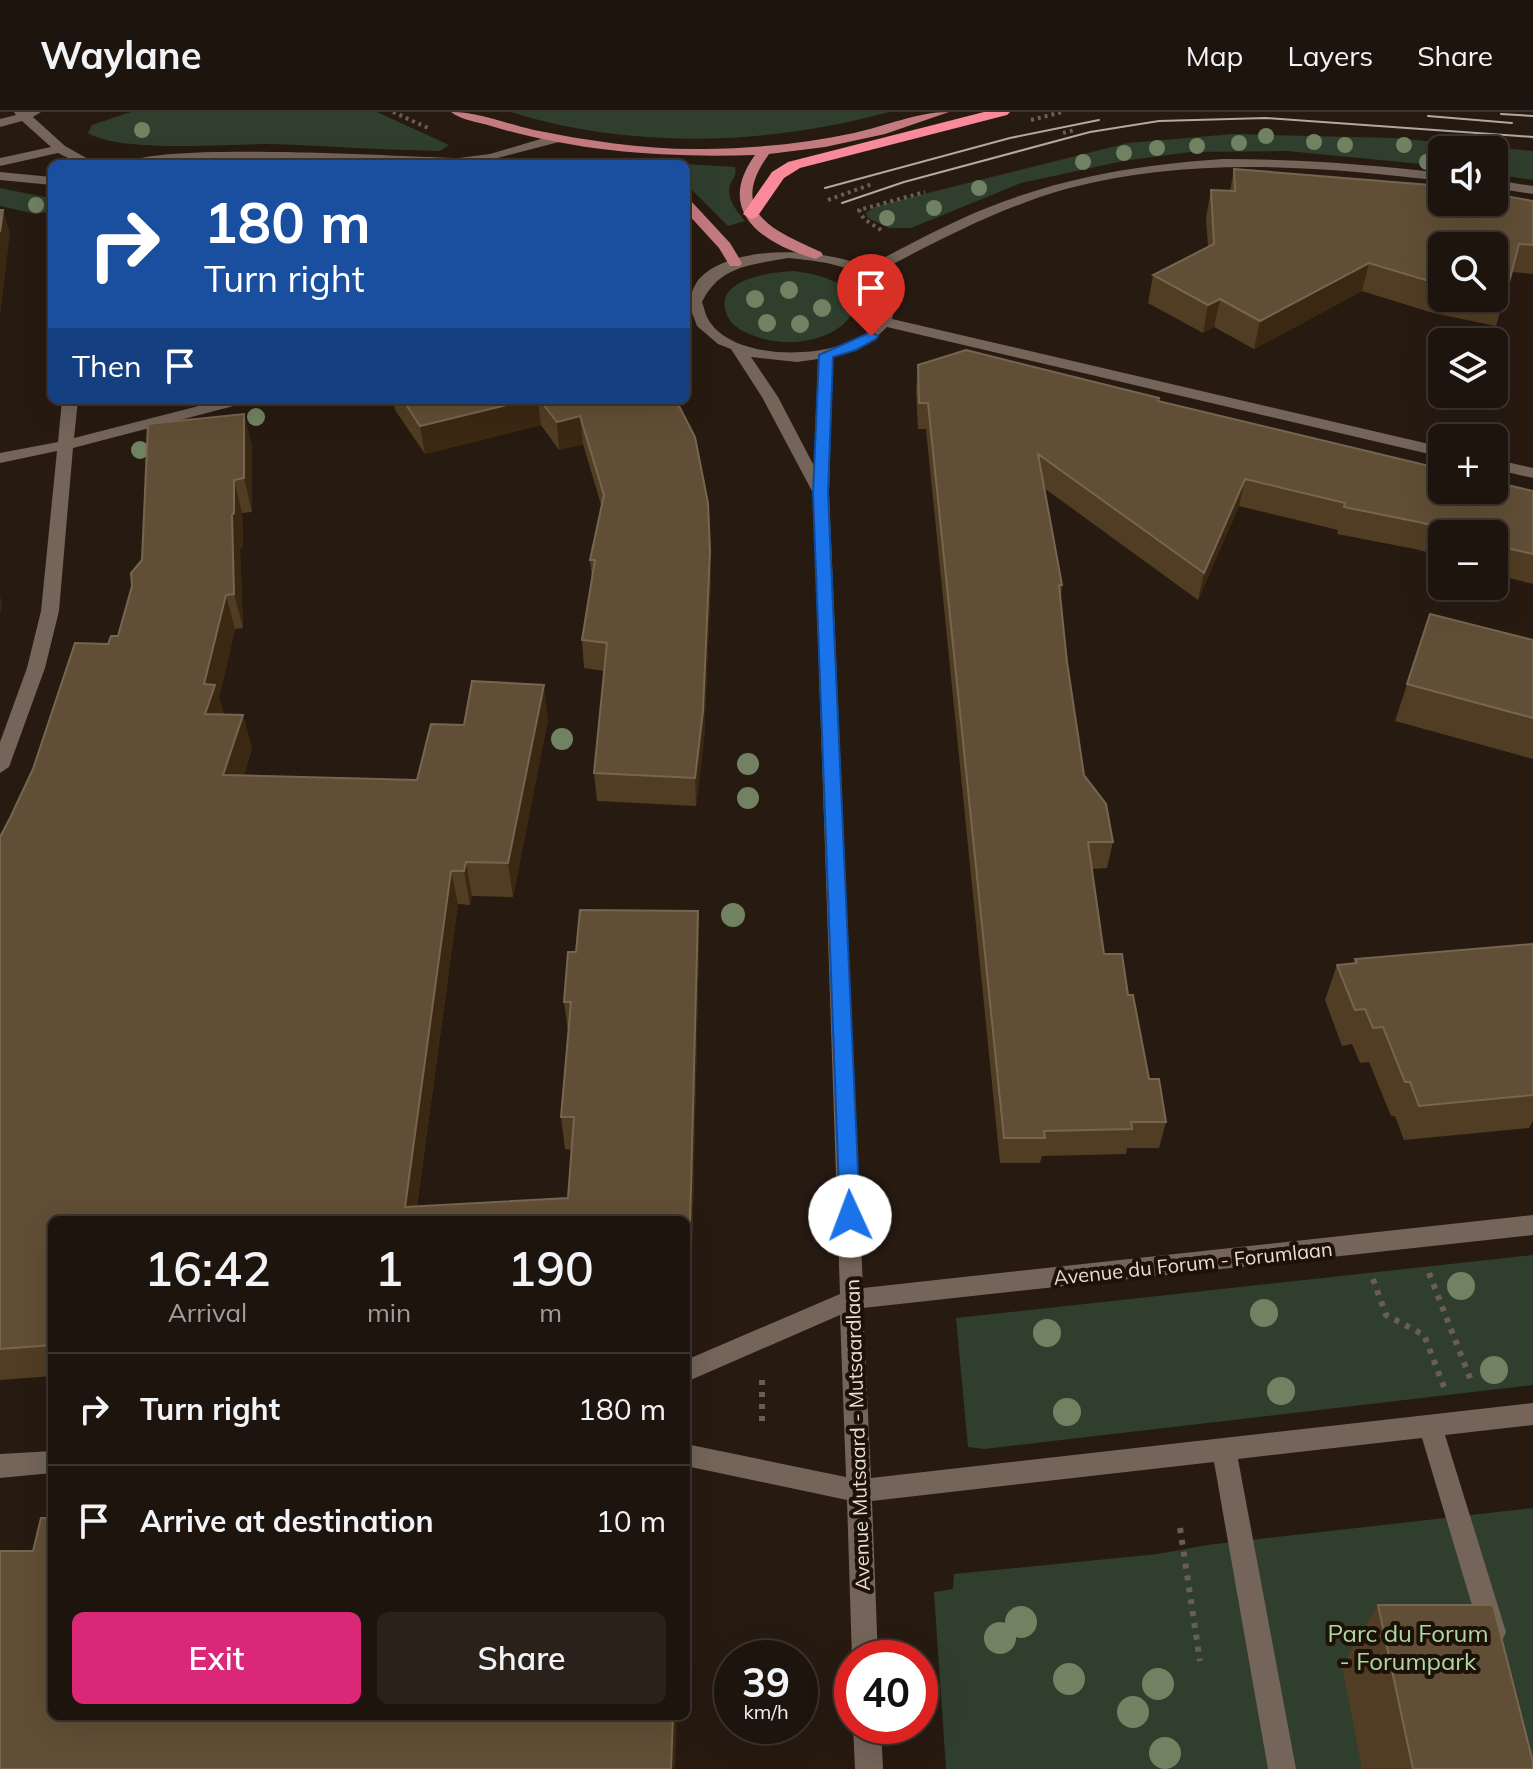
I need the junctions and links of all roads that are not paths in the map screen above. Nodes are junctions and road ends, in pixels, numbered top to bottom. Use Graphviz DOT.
graph roads {
  1 [pos="39,112"];
  2 [pos="457,112"];
  3 [pos="1002,112"];
  4 [pos="942,113"];
  5 [pos="22,114"];
  6 [pos="0,123"];
  7 [pos="554,139"];
  8 [pos="584,144"];
  9 [pos="60,149"];
  10 [pos="766,149"];
  11 [pos="82,160"];
  12 [pos="152,160"];
  13 [pos="378,160"];
  14 [pos="475,160"];
  15 [pos="628,160"];
  16 [pos="0,162"];
  17 [pos="0,176"];
  18 [pos="1428,176"];
  19 [pos="48,181"];
  20 [pos="1508,186"];
  21 [pos="1533,190"];
  22 [pos="690,208"];
  23 [pos="751,214"];
  24 [pos="816,255"];
  25 [pos="735,263"];
  26 [pos="865,273"];
  27 [pos="706,281"];
  28 [pos="690,284"];
  29 [pos="884,322"];
  30 [pos="738,349"];
  31 [pos="826,355"];
  32 [pos="70,404"];
  33 [pos="225,404"];
  34 [pos="66,445"];
  35 [pos="1428,449"];
  36 [pos="0,458"];
  37 [pos="1508,467"];
  38 [pos="1533,473"];
  39 [pos="821,493"];
  40 [pos="0,767"];
  41 [pos="1533,1225"];
  42 [pos="852,1299"];
  43 [pos="690,1369"];
  44 [pos="1533,1414"];
  45 [pos="1430,1425"];
  46 [pos="1224,1449"];
  47 [pos="690,1456"];
  48 [pos="48,1462"];
  49 [pos="0,1466"];
  50 [pos="859,1491"];
  51 [pos="1495,1638"];
  52 [pos="864,1640"];
  53 [pos="868,1744"];
  54 [pos="869,1769"];
  55 [pos="1282,1769"];
  1 -- 5 [label="street"];
  2 -- 7 [label="main road"];
  3 -- 23 [label="highway"];
  4 -- 10 [label="main road"];
  5 -- 6 [label="street"];
  5 -- 9 [label="street"];
  7 -- 8 [label="main road"];
  7 -- 14 [label="street"];
  8 -- 10 [label="main road"];
  8 -- 15 [label="main road"];
  9 -- 11 [label="street"];
  9 -- 16 [label="street"];
  10 -- 23 [label="main road"];
  12 -- 13 [label="street"];
  17 -- 19 [label="street"];
  18 -- 26 [label="street"];
  20 -- 21 [label="street"];
  22 -- 25 [label="main road"];
  23 -- 24 [label="main road"];
  24 -- 25 [label="street"];
  24 -- 26 [label="street"];
  25 -- 27 [label="street"];
  26 -- 29 [label="street"];
  27 -- 28 [label="street"];
  27 -- 30 [label="street"];
  29 -- 31 [label="street"];
  29 -- 35 [label="street"];
  30 -- 31 [label="street"];
  30 -- 39 [label="street, Avenue Mutsaard - Mutsaardlaan"];
  31 -- 39 [label="street, Avenue Mutsaard - Mutsaardlaan"];
  32 -- 34 [label="street"];
  33 -- 34 [label="street"];
  34 -- 36 [label="street"];
  34 -- 40 [label="street"];
  37 -- 38 [label="street"];
  39 -- 42 [label="street, Avenue Mutsaard - Mutsaardlaan"];
  41 -- 42 [label="street, Avenue du Forum - Forumlaan"];
  42 -- 43 [label="street, Avenue du Forum - Forumlaan"];
  42 -- 50 [label="street, Avenue Mutsaard - Mutsaardlaan"];
  44 -- 45 [label="street"];
  45 -- 46 [label="street"];
  45 -- 51 [label="street"];
  46 -- 50 [label="street"];
  46 -- 55 [label="street"];
  47 -- 50 [label="street"];
  48 -- 49 [label="street"];
  50 -- 52 [label="street, Avenue Mutsaard - Mutsaardlaan"];
  53 -- 54 [label="street"];
}
